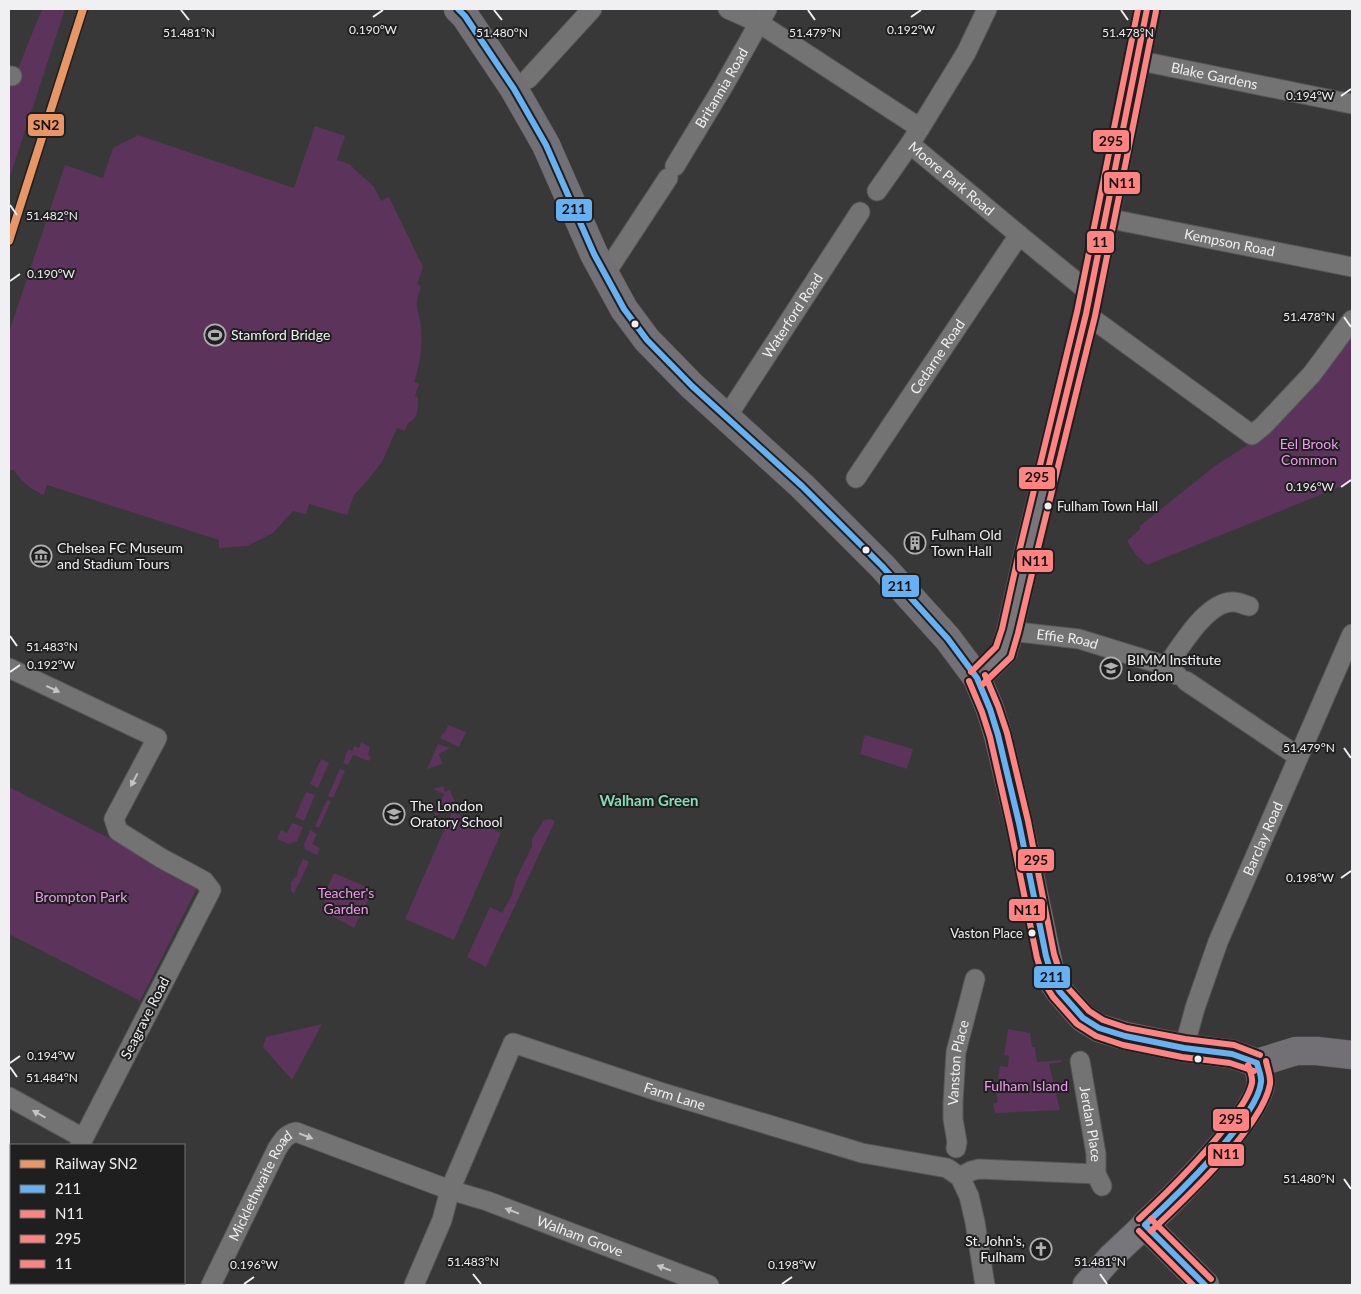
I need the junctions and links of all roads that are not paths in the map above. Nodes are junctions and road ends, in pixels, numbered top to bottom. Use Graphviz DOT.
graph roads {
  1 [pos="458,9"];
  2 [pos="592,9"];
  3 [pos="728,9"];
  4 [pos="987,9"];
  5 [pos="1147,9"];
  6 [pos="763,16"];
  7 [pos="1136,60"];
  8 [pos="528,79"];
  9 [pos="1352,104"];
  10 [pos="920,128"];
  11 [pos="910,144"];
  12 [pos="877,191"];
  13 [pos="860,212"];
  14 [pos="1106,218"];
  15 [pos="1019,235"];
  16 [pos="1352,267"];
  17 [pos="605,274"];
  18 [pos="1088,303"];
  19 [pos="1352,320"];
  20 [pos="726,418"];
  21 [pos="856,478"];
  22 [pos="1249,606"];
  23 [pos="1010,632"];
  24 [pos="1352,634"];
  25 [pos="9,668"];
  26 [pos="1176,674"];
  27 [pos="977,678"];
  28 [pos="1299,755"];
  29 [pos="975,979"];
  30 [pos="1184,1048"];
  31 [pos="1352,1054"];
  32 [pos="1080,1061"];
  33 [pos="1257,1063"];
  34 [pos="9,1097"];
  35 [pos="78,1138"];
  36 [pos="956,1148"];
  37 [pos="960,1177"];
  38 [pos="450,1190"];
  39 [pos="1145,1226"];
  40 [pos="211,1285"];
  41 [pos="414,1285"];
  42 [pos="710,1285"];
  43 [pos="984,1285"];
  44 [pos="1086,1285"];
  45 [pos="1205,1285"];
  1 -- 17 [label="main road"];
  2 -- 8 [label="street"];
  3 -- 6 [label="street, Moore Park Road"];
  4 -- 10 [label="street"];
  5 -- 7 [label="main road"];
  6 -- 10 [label="street, Moore Park Road"];
  6 -- 17 [label="street, Britannia Road"];
  7 -- 9 [label="street, Blake Gardens"];
  7 -- 14 [label="main road"];
  10 -- 11 [label="street, Moore Park Road"];
  11 -- 12 [label="street"];
  11 -- 15 [label="street, Moore Park Road"];
  13 -- 20 [label="street, Waterford Road"];
  14 -- 16 [label="street, Kempson Road"];
  14 -- 18 [label="main road"];
  15 -- 18 [label="street, Moore Park Road"];
  15 -- 21 [label="street, Cedarne Road"];
  17 -- 20 [label="main road"];
  18 -- 19 [label="street, Moore Park Road"];
  18 -- 23 [label="main road"];
  20 -- 27 [label="main road"];
  22 -- 26 [label="street"];
  23 -- 26 [label="street, Effie Road"];
  23 -- 27 [label="main road"];
  24 -- 28 [label="street, Barclay Road"];
  25 -- 35 [label="street, Seagrave Road, one-way"];
  26 -- 28 [label="street, Effie Road"];
  27 -- 30 [label="main road"];
  28 -- 30 [label="street, Barclay Road"];
  29 -- 36 [label="street, Vanston Place"];
  30 -- 33 [label="main road"];
  31 -- 33 [label="main road"];
  32 -- 37 [label="street, Jerdan Place"];
  33 -- 39 [label="main road"];
  35 -- 34 [label="street, one-way"];
  37 -- 38 [label="street, Farm Lane"];
  37 -- 43 [label="street"];
  40 -- 38 [label="street, Micklethwaite Road, one-way"];
  38 -- 41 [label="street, Farm Lane"];
  42 -- 38 [label="street, Walham Grove, one-way"];
  39 -- 44 [label="main road"];
  39 -- 45 [label="main road"];
}
